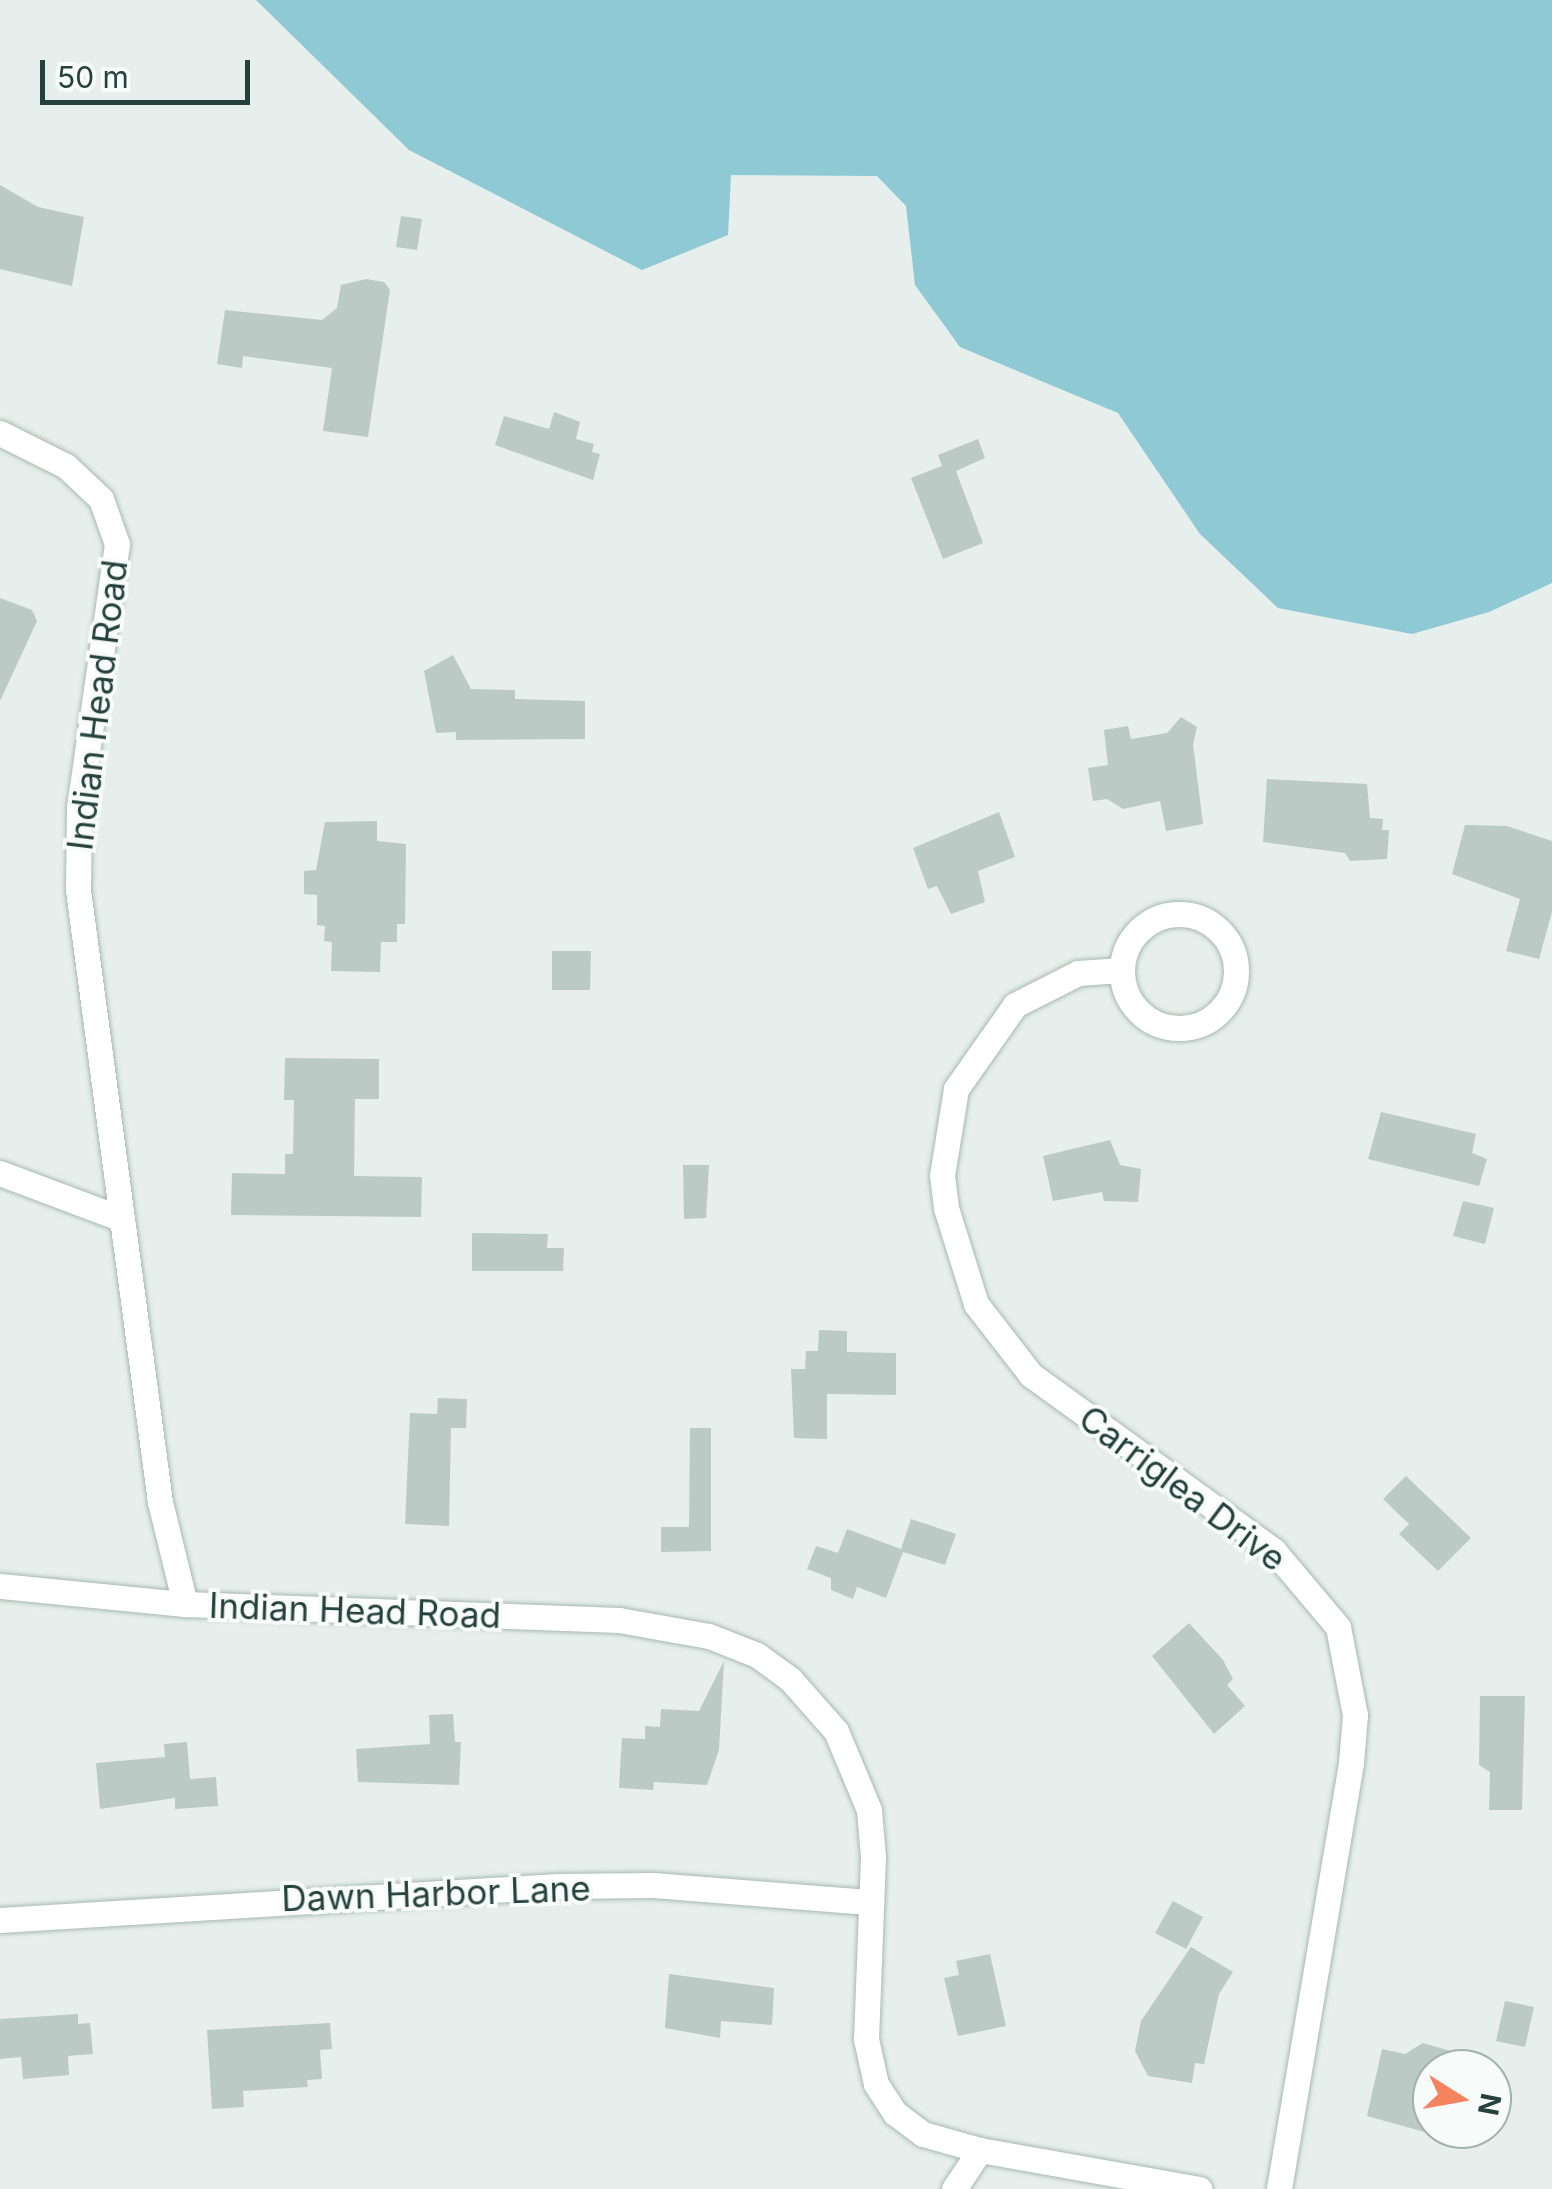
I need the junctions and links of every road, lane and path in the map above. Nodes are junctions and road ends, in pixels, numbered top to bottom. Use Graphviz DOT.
graph roads {
  1 [pos="0,433"];
  2 [pos="1121,970"];
  3 [pos="0,1172"];
  4 [pos="120,1218"];
  5 [pos="0,1586"];
  6 [pos="184,1604"];
  7 [pos="872,1902"];
  8 [pos="0,1920"];
  9 [pos="980,2150"];
  10 [pos="954,2189"];
  11 [pos="1200,2189"];
  12 [pos="1278,2189"];
  1 -- 4 [label="street, Indian Head Road"];
  2 -- 2 [label="street"];
  2 -- 12 [label="street, Carriglea Drive"];
  3 -- 4 [label="street"];
  4 -- 6 [label="street, Indian Head Road"];
  5 -- 6 [label="street"];
  6 -- 7 [label="street, Indian Head Road"];
  7 -- 8 [label="street, Dawn Harbor Lane"];
  7 -- 9 [label="street, Indian Head Road"];
  9 -- 10 [label="street"];
  9 -- 11 [label="street, Indian Head Road"];
}
